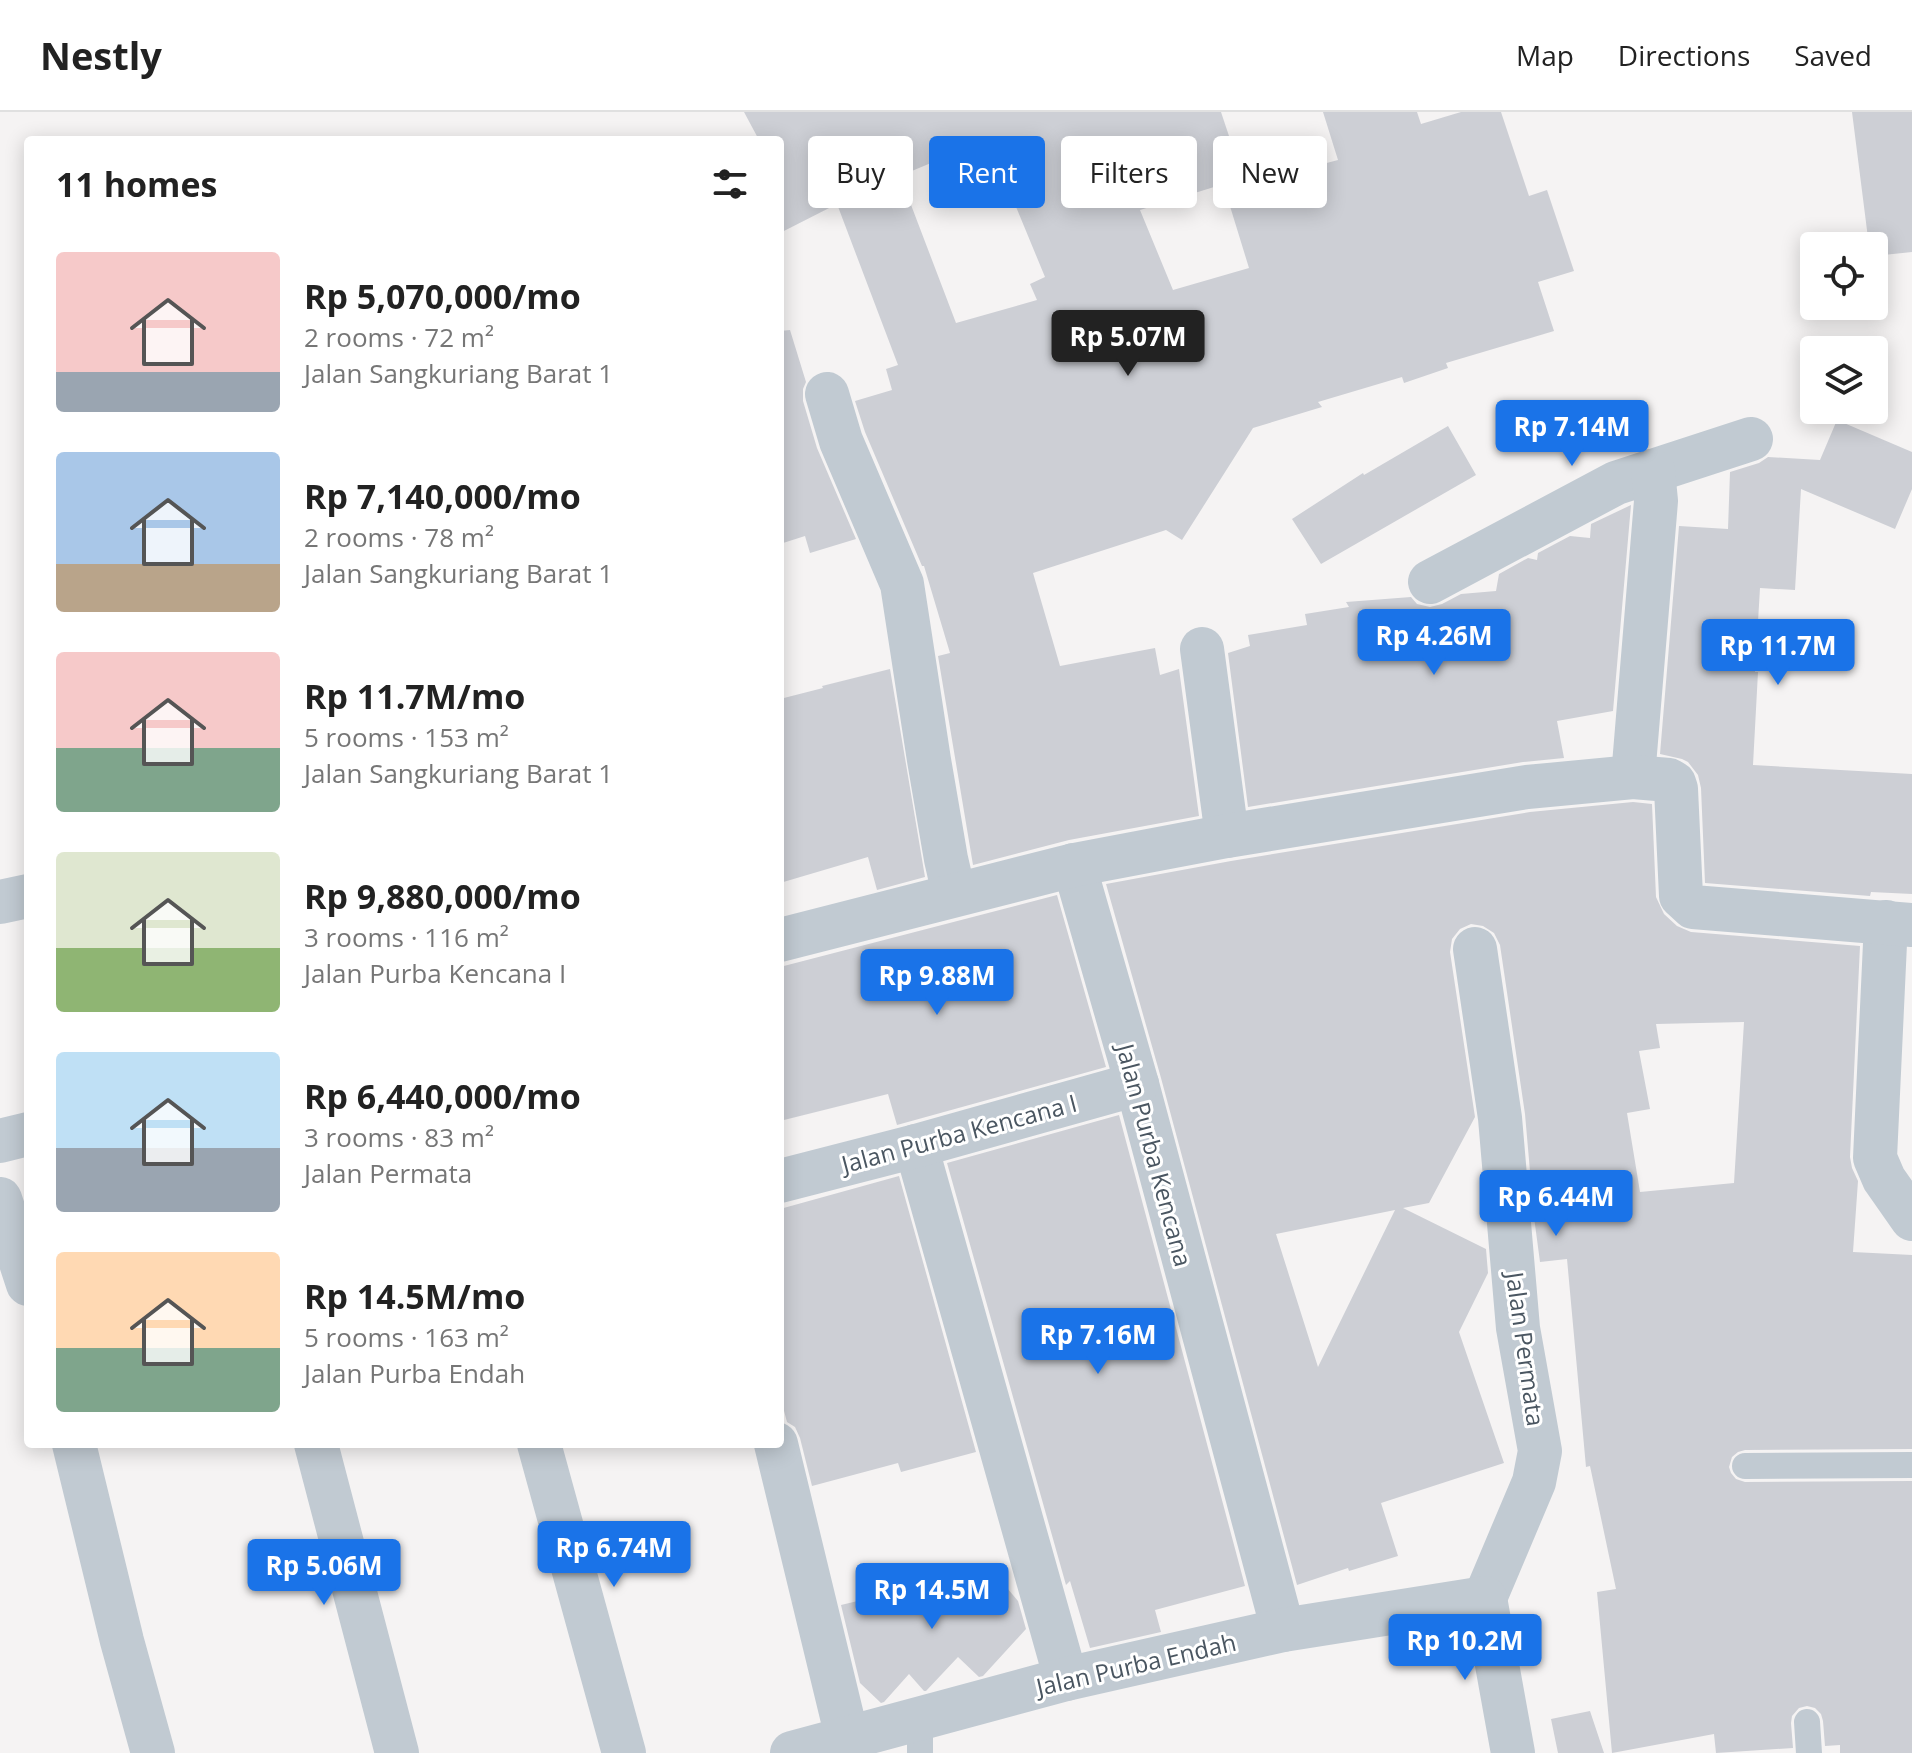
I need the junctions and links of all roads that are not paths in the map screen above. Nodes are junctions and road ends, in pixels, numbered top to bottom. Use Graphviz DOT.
graph roads {
  1 [pos="827,394"];
  2 [pos="1751,439"];
  3 [pos="1653,471"];
  4 [pos="1430,582"];
  5 [pos="1202,649"];
  6 [pos="1633,777"];
  7 [pos="1227,836"];
  8 [pos="1074,865"];
  9 [pos="954,894"];
  10 [pos="24,897"];
  11 [pos="0,902"];
  12 [pos="1899,924"];
  13 [pos="784,939"];
  14 [pos="1475,949"];
  15 [pos="1137,1084"];
  16 [pos="24,1135"];
  17 [pos="0,1141"];
  18 [pos="916,1146"];
  19 [pos="784,1180"];
  20 [pos="0,1199"];
  21 [pos="1912,1219"];
  22 [pos="24,1272"];
  23 [pos="75,1448"];
  24 [pos="317,1448"];
  25 [pos="540,1448"];
  26 [pos="777,1448"];
  27 [pos="1912,1465"];
  28 [pos="1745,1466"];
  29 [pos="1485,1598"];
  30 [pos="1283,1630"];
  31 [pos="1066,1679"];
  32 [pos="1807,1722"];
  33 [pos="920,1736"];
  34 [pos="847,1737"];
  35 [pos="153,1753"];
  36 [pos="397,1753"];
  37 [pos="624,1753"];
  38 [pos="792,1753"];
  39 [pos="1513,1753"];
  40 [pos="1809,1753"];
  1 -- 9 [label="street"];
  2 -- 3 [label="street"];
  3 -- 4 [label="street"];
  3 -- 6 [label="street"];
  5 -- 7 [label="street"];
  6 -- 7 [label="street"];
  6 -- 12 [label="street"];
  7 -- 8 [label="street"];
  8 -- 9 [label="street"];
  8 -- 15 [label="street, Jalan Purba Kencana"];
  9 -- 13 [label="street"];
  10 -- 11 [label="street"];
  12 -- 21 [label="street"];
  14 -- 29 [label="street, Jalan Permata"];
  15 -- 18 [label="street, Jalan Purba Kencana I"];
  15 -- 30 [label="street, Jalan Purba Kencana"];
  16 -- 17 [label="street"];
  18 -- 19 [label="street, Jalan Purba Kencana I"];
  18 -- 31 [label="street"];
  20 -- 22 [label="street"];
  23 -- 35 [label="street"];
  24 -- 36 [label="street"];
  25 -- 37 [label="street"];
  26 -- 34 [label="street"];
  27 -- 28 [label="lane"];
  29 -- 30 [label="street, Jalan Purba Endah"];
  29 -- 39 [label="street"];
  30 -- 31 [label="street, Jalan Purba Endah"];
  31 -- 33 [label="street, Jalan Purba Endah"];
  32 -- 40 [label="lane"];
  33 -- 34 [label="street, Jalan Purba Endah"];
  34 -- 38 [label="street, Jalan Purba Endah"];
}
